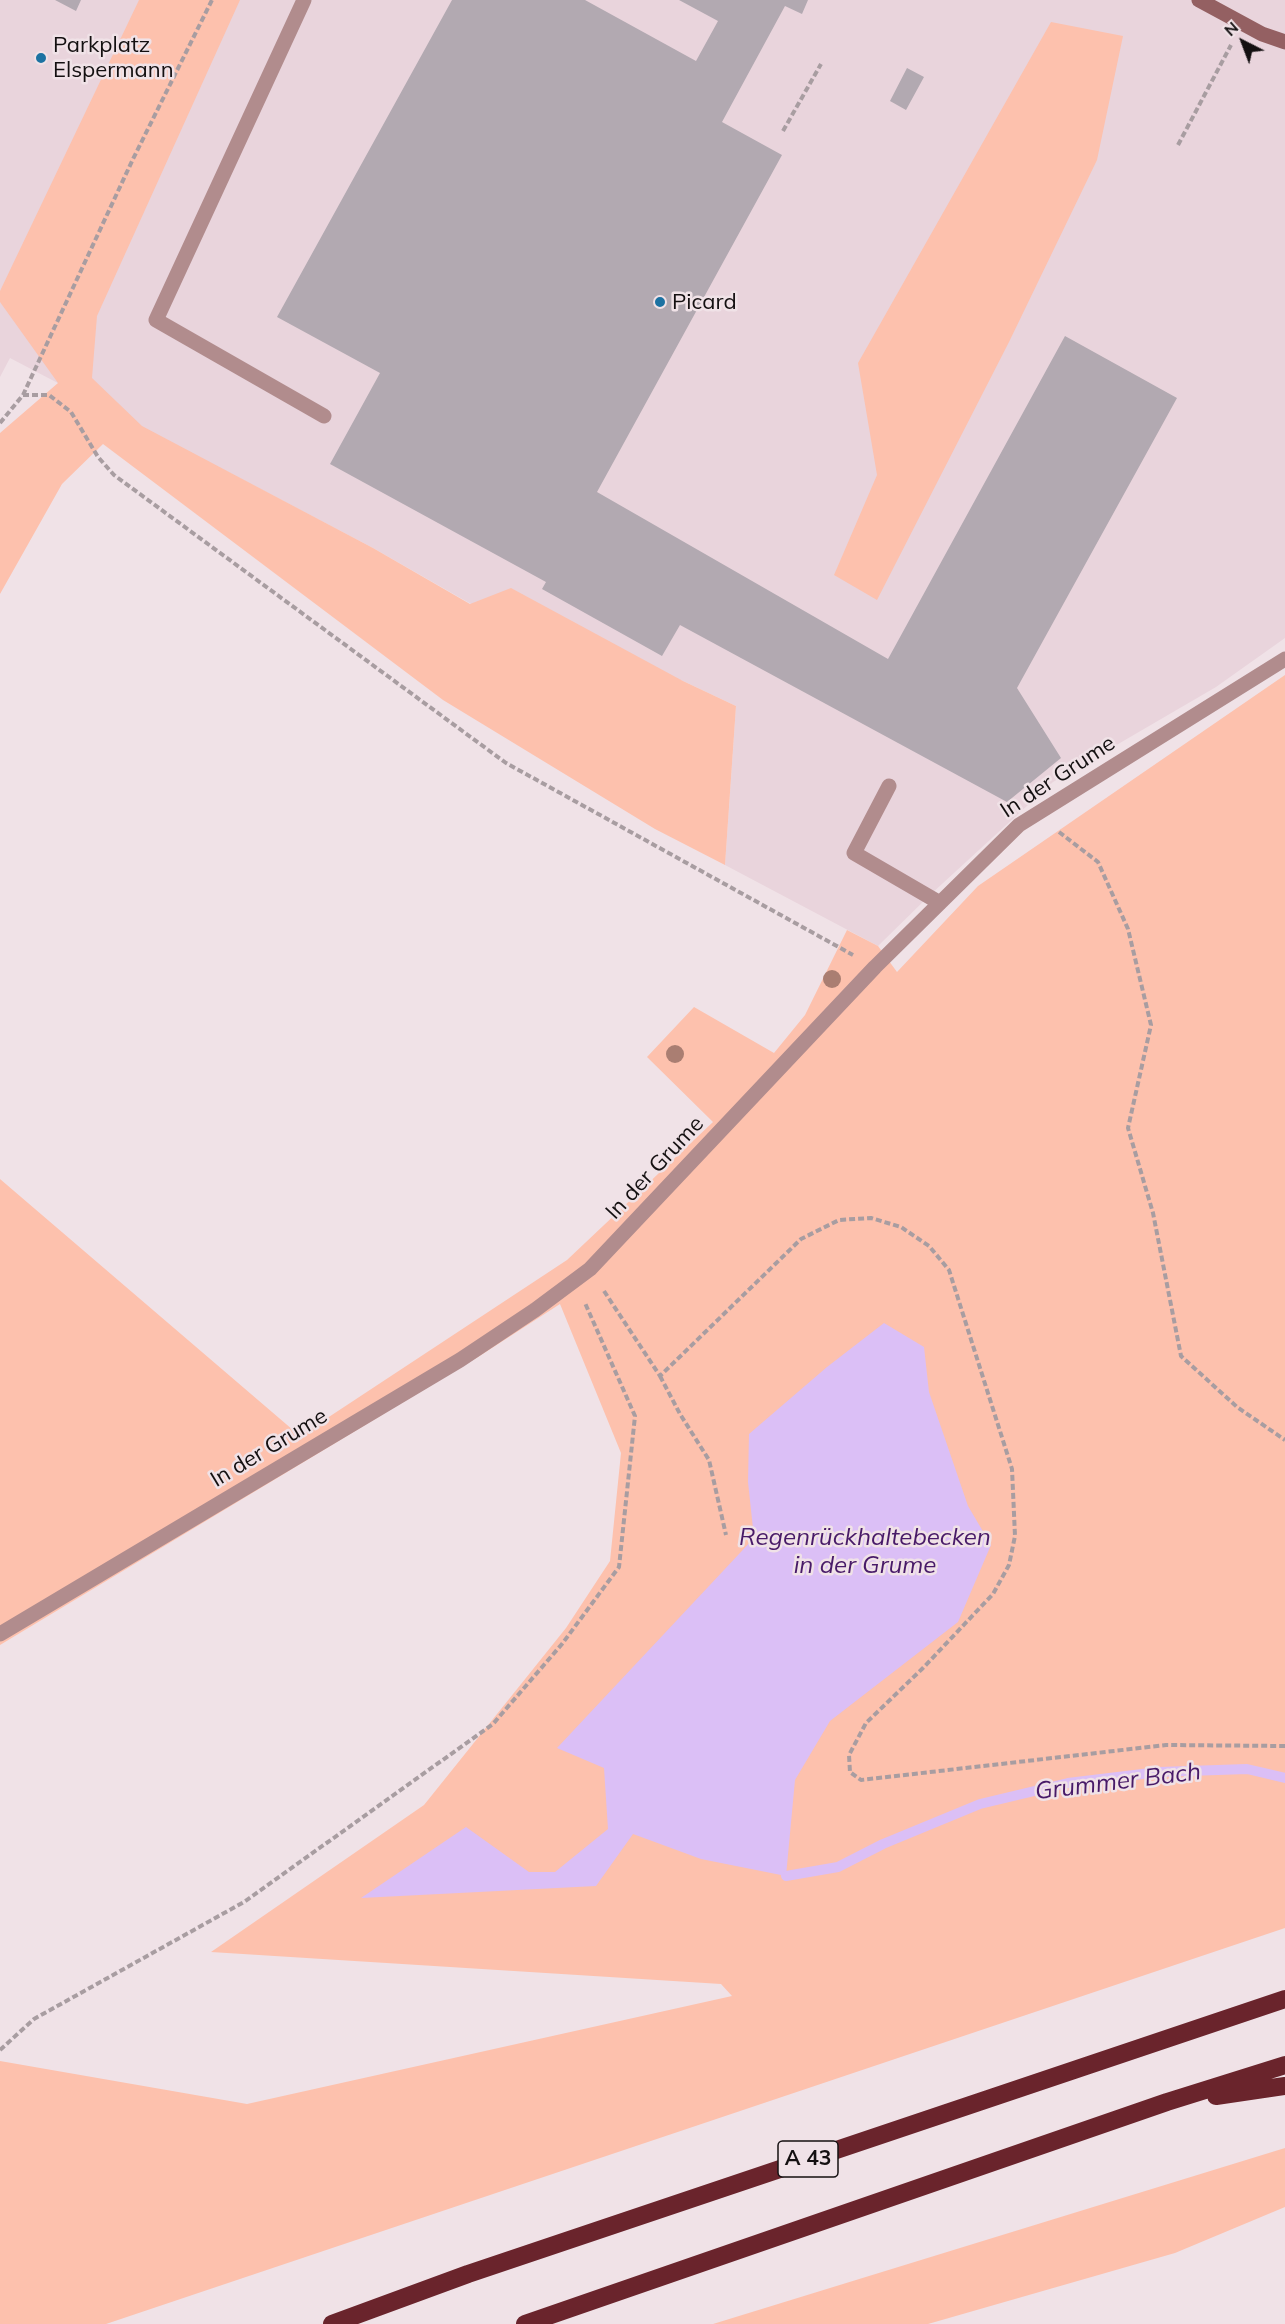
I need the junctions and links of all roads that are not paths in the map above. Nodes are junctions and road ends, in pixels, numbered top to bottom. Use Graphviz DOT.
graph roads {
  1 [pos="304,0"];
  2 [pos="1199,0"];
  3 [pos="1285,42"];
  4 [pos="324,416"];
  5 [pos="1285,659"];
  6 [pos="889,786"];
  7 [pos="940,903"];
  8 [pos="0,1635"];
  9 [pos="1285,1999"];
  10 [pos="1285,2065"];
  11 [pos="1285,2086"];
  12 [pos="1167,2102"];
  13 [pos="332,2324"];
  14 [pos="525,2324"];
  1 -- 4 [label="lane"];
  2 -- 3 [label="main road"];
  5 -- 7 [label="lane, In der Grume"];
  6 -- 7 [label="lane"];
  7 -- 8 [label="lane, In der Grume"];
  9 -- 13 [label="highway, A 43"];
  10 -- 12 [label="highway"];
  11 -- 12 [label="highway"];
  12 -- 14 [label="highway"];
}
